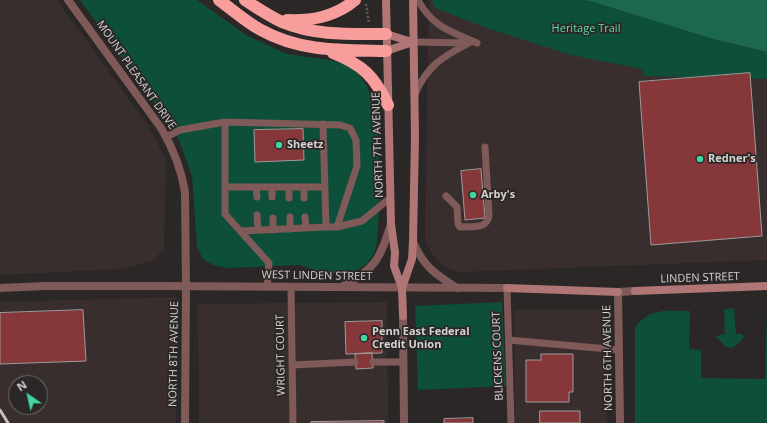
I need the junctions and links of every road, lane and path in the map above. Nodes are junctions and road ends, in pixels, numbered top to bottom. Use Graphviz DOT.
graph roads {
  1 [pos="68,0"];
  2 [pos="219,0"];
  3 [pos="245,0"];
  4 [pos="355,0"];
  5 [pos="365,0"];
  6 [pos="386,0"];
  7 [pos="413,0"];
  8 [pos="418,0"];
  9 [pos="269,16"];
  10 [pos="370,28"];
  11 [pos="386,34"];
  12 [pos="413,42"];
  13 [pos="468,43"];
  14 [pos="325,50"];
  15 [pos="386,51"];
  16 [pos="414,96"];
  17 [pos="388,105"];
  18 [pos="225,122"];
  19 [pos="323,124"];
  20 [pos="166,137"];
  21 [pos="485,147"];
  22 [pos="289,186"];
  23 [pos="225,187"];
  24 [pos="256,187"];
  25 [pos="272,187"];
  26 [pos="304,187"];
  27 [pos="325,187"];
  28 [pos="446,196"];
  29 [pos="257,197"];
  30 [pos="272,197"];
  31 [pos="289,198"];
  32 [pos="304,198"];
  33 [pos="390,198"];
  34 [pos="257,215"];
  35 [pos="290,217"];
  36 [pos="305,217"];
  37 [pos="273,218"];
  38 [pos="391,224"];
  39 [pos="326,227"];
  40 [pos="337,227"];
  41 [pos="306,228"];
  42 [pos="290,229"];
  43 [pos="258,230"];
  44 [pos="273,230"];
  45 [pos="241,231"];
  46 [pos="413,242"];
  47 [pos="186,286"];
  48 [pos="268,286"];
  49 [pos="767,286"];
  50 [pos="291,287"];
  51 [pos="0,288"];
  52 [pos="340,288"];
  53 [pos="402,288"];
  54 [pos="458,288"];
  55 [pos="507,288"];
  56 [pos="635,291"];
  57 [pos="618,292"];
  58 [pos="403,316"];
  59 [pos="509,340"];
  60 [pos="619,350"];
  61 [pos="355,362"];
  62 [pos="373,362"];
  63 [pos="403,362"];
  64 [pos="292,365"];
  65 [pos="185,423"];
  66 [pos="293,423"];
  67 [pos="404,423"];
  68 [pos="511,423"];
  69 [pos="620,423"];
  1 -- 20 [label="street, MOUNT PLEASANT DRIVE"];
  2 -- 14 [label="highway"];
  3 -- 9 [label="highway"];
  4 -- 9 [label="highway"];
  5 -- 10 [label="path"];
  6 -- 11 [label="main road, NORTH 7TH AVENUE"];
  7 -- 12 [label="main road, NORTH 7TH AVENUE"];
  8 -- 13 [label="lane"];
  9 -- 11 [label="highway"];
  11 -- 12 [label="main road"];
  11 -- 15 [label="main road, NORTH 7TH AVENUE"];
  12 -- 13 [label="lane"];
  12 -- 15 [label="main road"];
  12 -- 16 [label="main road, NORTH 7TH AVENUE"];
  13 -- 16 [label="lane"];
  14 -- 15 [label="highway"];
  14 -- 17 [label="highway"];
  15 -- 17 [label="main road, NORTH 7TH AVENUE"];
  16 -- 46 [label="main road, NORTH 7TH AVENUE"];
  17 -- 33 [label="main road, NORTH 7TH AVENUE"];
  18 -- 19 [label="lane"];
  18 -- 20 [label="lane"];
  18 -- 23 [label="lane"];
  19 -- 27 [label="lane"];
  19 -- 40 [label="lane"];
  20 -- 47 [label="street, MOUNT PLEASANT DRIVE"];
  21 -- 28 [label="lane"];
  22 -- 25 [label="lane"];
  22 -- 26 [label="lane"];
  22 -- 31 [label="lane"];
  23 -- 24 [label="lane"];
  23 -- 45 [label="lane"];
  24 -- 25 [label="lane"];
  24 -- 29 [label="lane"];
  25 -- 30 [label="lane"];
  26 -- 27 [label="lane"];
  26 -- 32 [label="lane"];
  27 -- 39 [label="lane"];
  33 -- 38 [label="main road, NORTH 7TH AVENUE"];
  33 -- 40 [label="lane"];
  34 -- 43 [label="lane"];
  35 -- 42 [label="lane"];
  36 -- 41 [label="lane"];
  37 -- 44 [label="lane"];
  38 -- 52 [label="street"];
  38 -- 53 [label="main road, NORTH 7TH AVENUE"];
  39 -- 40 [label="lane"];
  39 -- 41 [label="lane"];
  41 -- 42 [label="lane"];
  42 -- 44 [label="lane"];
  43 -- 44 [label="lane"];
  43 -- 45 [label="lane"];
  45 -- 48 [label="lane"];
  46 -- 53 [label="main road, NORTH 7TH AVENUE"];
  46 -- 54 [label="street"];
  47 -- 48 [label="street, WEST LINDEN STREET"];
  47 -- 51 [label="street, WEST LINDEN STREET"];
  47 -- 65 [label="street, NORTH 8TH AVENUE"];
  48 -- 50 [label="street, WEST LINDEN STREET"];
  49 -- 56 [label="main road, LINDEN STREET"];
  50 -- 52 [label="street, WEST LINDEN STREET"];
  50 -- 64 [label="lane, WRIGHT COURT"];
  52 -- 53 [label="street, WEST LINDEN STREET"];
  53 -- 54 [label="street, WEST LINDEN STREET"];
  53 -- 58 [label="main road, NORTH 7TH AVENUE"];
  54 -- 55 [label="street, WEST LINDEN STREET"];
  55 -- 57 [label="main road, WEST LINDEN STREET"];
  55 -- 59 [label="lane, BLICKENS COURT"];
  56 -- 57 [label="street, WEST LINDEN STREET"];
  57 -- 60 [label="street, NORTH 6TH AVENUE"];
  58 -- 63 [label="street, NORTH 7TH AVENUE"];
  59 -- 60 [label="lane"];
  59 -- 68 [label="lane, BLICKENS COURT"];
  60 -- 69 [label="street, NORTH 6TH AVENUE"];
  61 -- 64 [label="lane"];
  62 -- 63 [label="lane"];
  63 -- 67 [label="street, NORTH 7TH AVENUE"];
  64 -- 66 [label="lane, WRIGHT COURT"];
}
